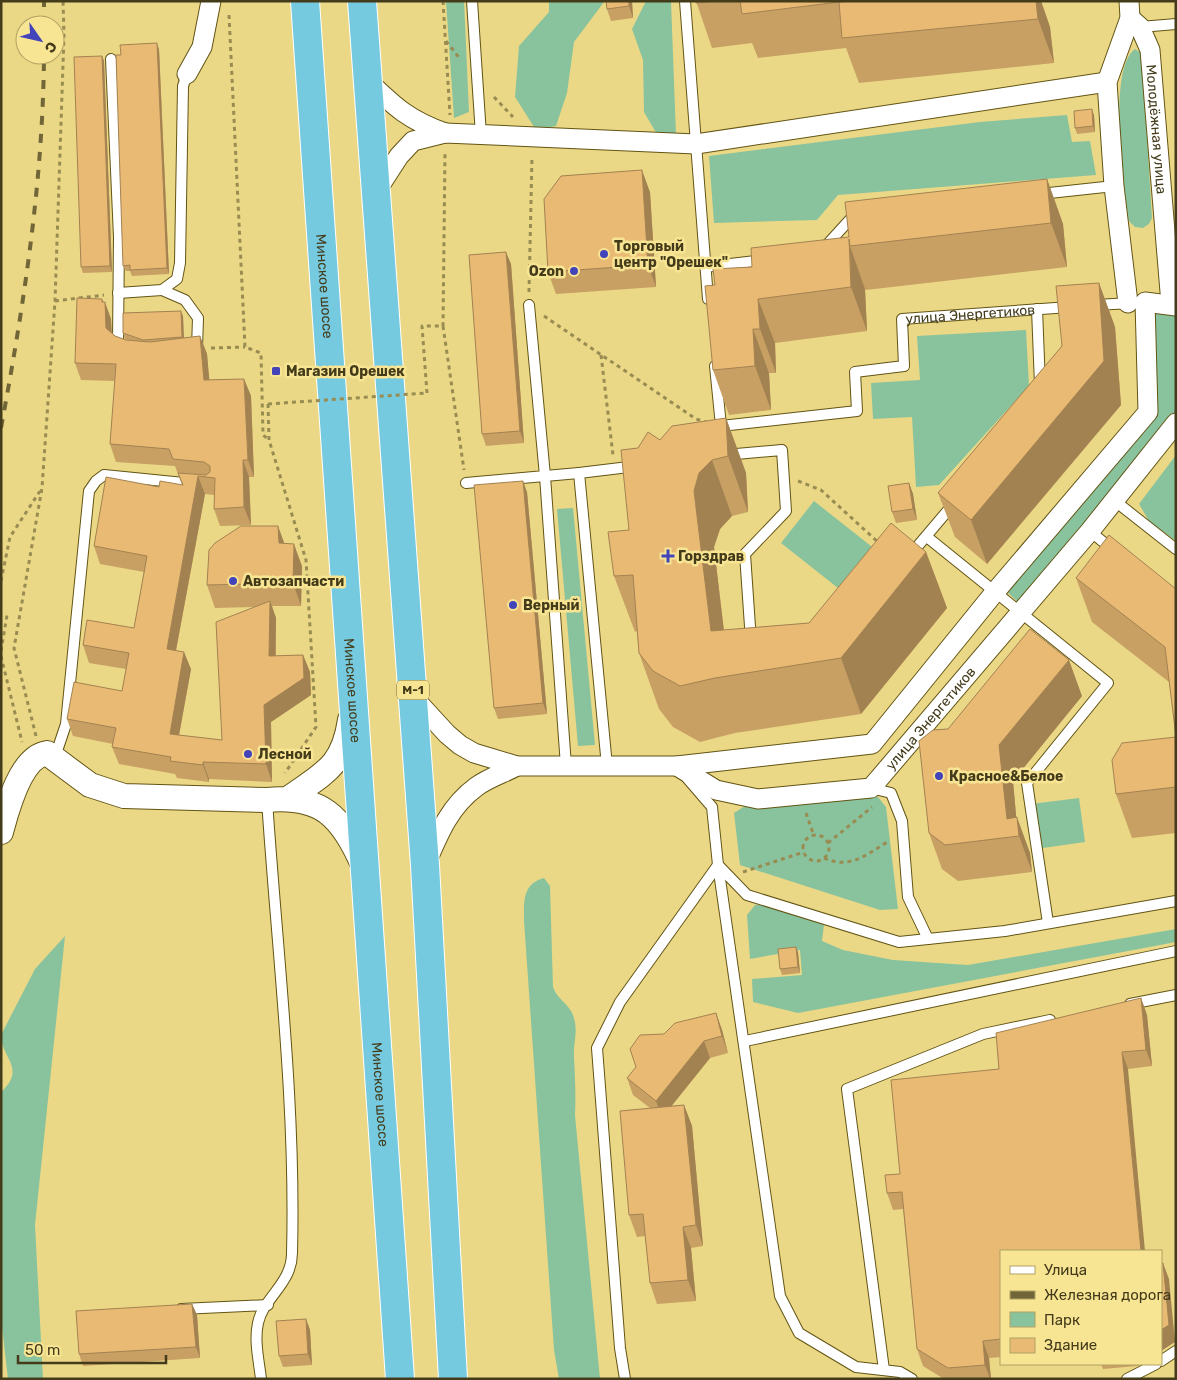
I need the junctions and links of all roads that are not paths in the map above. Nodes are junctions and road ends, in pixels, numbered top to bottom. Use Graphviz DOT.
graph roads {
  1 [pos="211,1"];
  2 [pos="306,1"];
  3 [pos="362,1"];
  4 [pos="472,1"];
  5 [pos="684,1"];
  6 [pos="1133,15"];
  7 [pos="1176,24"];
  8 [pos="111,59"];
  9 [pos="187,74"];
  10 [pos="368,81"];
  11 [pos="1107,82"];
  12 [pos="445,133"];
  13 [pos="481,135"];
  14 [pos="696,144"];
  15 [pos="1114,186"];
  16 [pos="377,190"];
  17 [pos="1027,195"];
  18 [pos="864,214"];
  19 [pos="1170,229"];
  20 [pos="810,254"];
  21 [pos="772,258"];
  22 [pos="705,267"];
  23 [pos="162,290"];
  24 [pos="118,293"];
  25 [pos="1136,302"];
  26 [pos="1173,305"];
  27 [pos="529,306"];
  28 [pos="709,307"];
  29 [pos="1037,309"];
  30 [pos="193,348"];
  31 [pos="137,353"];
  32 [pos="714,357"];
  33 [pos="1041,393"];
  34 [pos="1176,423"];
  35 [pos="720,444"];
  36 [pos="644,465"];
  37 [pos="579,473"];
  38 [pos="545,476"];
  39 [pos="466,483"];
  40 [pos="201,485"];
  41 [pos="959,497"];
  42 [pos="1115,501"];
  43 [pos="1090,531"];
  44 [pos="927,537"];
  45 [pos="1176,549"];
  46 [pos="1126,560"];
  47 [pos="903,564"];
  48 [pos="995,592"];
  49 [pos="1020,612"];
  50 [pos="752,651"];
  51 [pos="414,697"];
  52 [pos="353,698"];
  53 [pos="39,753"];
  54 [pos="517,766"];
  55 [pos="566,766"];
  56 [pos="607,766"];
  57 [pos="677,766"];
  58 [pos="871,788"];
  59 [pos="278,799"];
  60 [pos="1,832"];
  61 [pos="425,865"];
  62 [pos="718,865"];
  63 [pos="367,876"];
  64 [pos="1176,901"];
  65 [pos="1048,923"];
  66 [pos="928,939"];
  67 [pos="1176,951"];
  68 [pos="1176,995"];
  69 [pos="1118,1007"];
  70 [pos="1060,1018"];
  71 [pos="745,1040"];
  72 [pos="268,1305"];
  73 [pos="168,1310"];
  74 [pos="1176,1351"];
  75 [pos="1162,1360"];
  76 [pos="1154,1365"];
  77 [pos="884,1370"];
  78 [pos="261,1379"];
  79 [pos="400,1379"];
  80 [pos="453,1379"];
  81 [pos="625,1379"];
  82 [pos="912,1379"];
  83 [pos="1127,1379"];
  1 -- 9 [label="street"];
  2 -- 52 [label="highway, Минское шоссе"];
  3 -- 10 [label="highway, М-1"];
  4 -- 13 [label="lane"];
  5 -- 14 [label="lane"];
  6 -- 7 [label="lane"];
  6 -- 11 [label="street"];
  6 -- 19 [label="street, Молодёжная улица"];
  8 -- 24 [label="lane"];
  9 -- 23 [label="lane"];
  10 -- 12 [label="street"];
  10 -- 16 [label="highway, М-1"];
  11 -- 14 [label="street"];
  11 -- 15 [label="street"];
  12 -- 13 [label="street"];
  12 -- 16 [label="street"];
  13 -- 14 [label="street"];
  14 -- 22 [label="lane"];
  15 -- 17 [label="lane"];
  15 -- 25 [label="street"];
  16 -- 51 [label="highway, М-1"];
  18 -- 20 [label="lane"];
  19 -- 26 [label="street, Молодёжная улица"];
  21 -- 22 [label="lane"];
  22 -- 28 [label="lane"];
  23 -- 24 [label="lane"];
  23 -- 30 [label="lane"];
  24 -- 31 [label="lane"];
  25 -- 26 [label="street, улица Энергетиков"];
  25 -- 29 [label="lane, улица Энергетиков"];
  25 -- 48 [label="street"];
  27 -- 38 [label="lane"];
  29 -- 33 [label="lane"];
  29 -- 35 [label="lane, улица Энергетиков"];
  32 -- 35 [label="lane"];
  34 -- 42 [label="street, улица Энергетиков"];
  35 -- 50 [label="lane"];
  36 -- 37 [label="lane"];
  37 -- 38 [label="lane"];
  37 -- 56 [label="lane"];
  38 -- 39 [label="lane"];
  38 -- 55 [label="lane"];
  40 -- 53 [label="lane"];
  41 -- 44 [label="lane"];
  42 -- 43 [label="street, улица Энергетиков"];
  42 -- 45 [label="lane"];
  43 -- 46 [label="lane"];
  43 -- 49 [label="street, улица Энергетиков"];
  44 -- 47 [label="lane"];
  44 -- 48 [label="lane"];
  48 -- 49 [label="lane"];
  48 -- 57 [label="street"];
  49 -- 58 [label="street, улица Энергетиков"];
  49 -- 65 [label="lane"];
  51 -- 54 [label="street"];
  51 -- 61 [label="highway, М-1"];
  52 -- 59 [label="street"];
  52 -- 63 [label="highway, Минское шоссе"];
  53 -- 59 [label="street"];
  53 -- 60 [label="street"];
  54 -- 55 [label="street"];
  54 -- 61 [label="street"];
  55 -- 56 [label="street"];
  56 -- 57 [label="street"];
  57 -- 58 [label="street"];
  57 -- 62 [label="lane"];
  58 -- 66 [label="lane"];
  59 -- 63 [label="street"];
  59 -- 72 [label="lane"];
  61 -- 80 [label="highway, М-1"];
  62 -- 66 [label="lane"];
  62 -- 71 [label="lane"];
  62 -- 81 [label="lane"];
  63 -- 79 [label="highway, Минское шоссе"];
  64 -- 65 [label="lane"];
  65 -- 66 [label="lane"];
  67 -- 71 [label="lane"];
  68 -- 69 [label="lane"];
  70 -- 77 [label="lane"];
  71 -- 77 [label="lane"];
  72 -- 73 [label="lane"];
  72 -- 78 [label="lane"];
  74 -- 75 [label="lane"];
  76 -- 83 [label="lane"];
  77 -- 82 [label="lane"];
}
